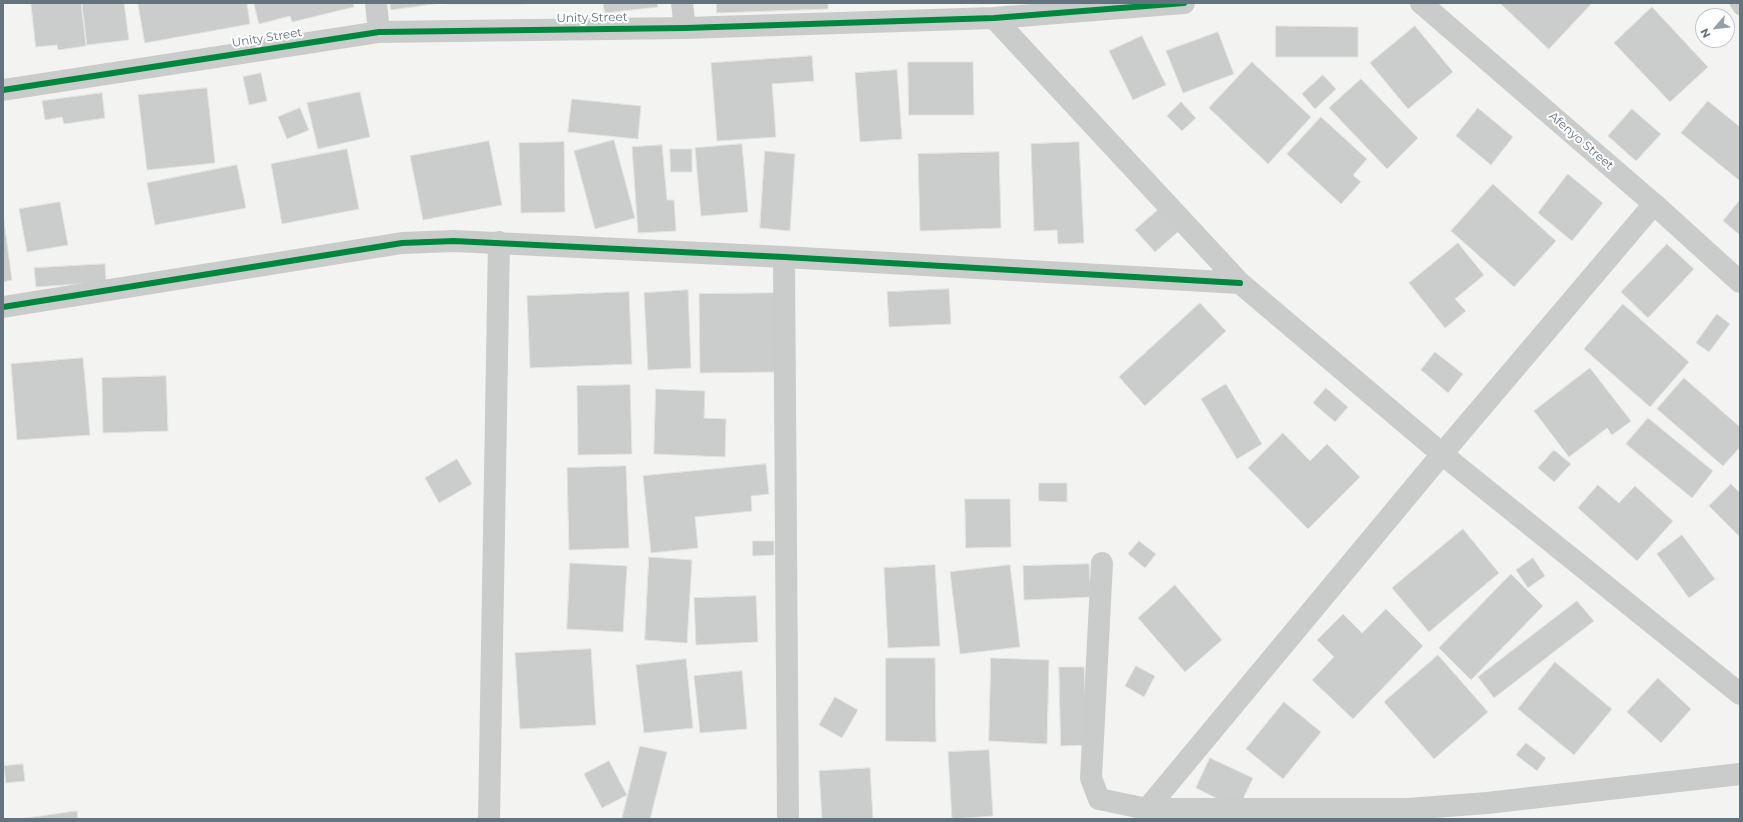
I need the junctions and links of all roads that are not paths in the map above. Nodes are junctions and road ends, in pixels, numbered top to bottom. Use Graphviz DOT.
graph roads {
  1 [pos="376,3"];
  2 [pos="682,3"];
  3 [pos="1184,3"];
  4 [pos="1421,3"];
  5 [pos="1736,3"];
  6 [pos="1740,9"];
  7 [pos="993,11"];
  8 [pos="685,28"];
  9 [pos="379,32"];
  10 [pos="3,90"];
  11 [pos="1654,204"];
  12 [pos="499,242"];
  13 [pos="784,257"];
  14 [pos="1738,275"];
  15 [pos="1240,283"];
  16 [pos="3,307"];
  17 [pos="1442,454"];
  18 [pos="1102,563"];
  19 [pos="1740,694"];
  20 [pos="1740,774"];
  21 [pos="1147,809"];
  22 [pos="489,819"];
  23 [pos="788,819"];
  1 -- 9 [label="street"];
  2 -- 8 [label="street"];
  3 -- 7 [label="street, Unity Street"];
  4 -- 11 [label="street, Afenyo Street"];
  5 -- 6 [label="lane"];
  7 -- 8 [label="street, Unity Street"];
  7 -- 15 [label="street"];
  8 -- 9 [label="street, Unity Street"];
  9 -- 10 [label="street, Unity Street"];
  11 -- 14 [label="street, Afenyo Street"];
  11 -- 17 [label="street"];
  12 -- 13 [label="street"];
  12 -- 16 [label="street"];
  12 -- 22 [label="street"];
  13 -- 15 [label="street"];
  13 -- 23 [label="street"];
  15 -- 17 [label="street"];
  17 -- 19 [label="street"];
  17 -- 21 [label="street"];
  18 -- 21 [label="street"];
  20 -- 21 [label="street"];
}
